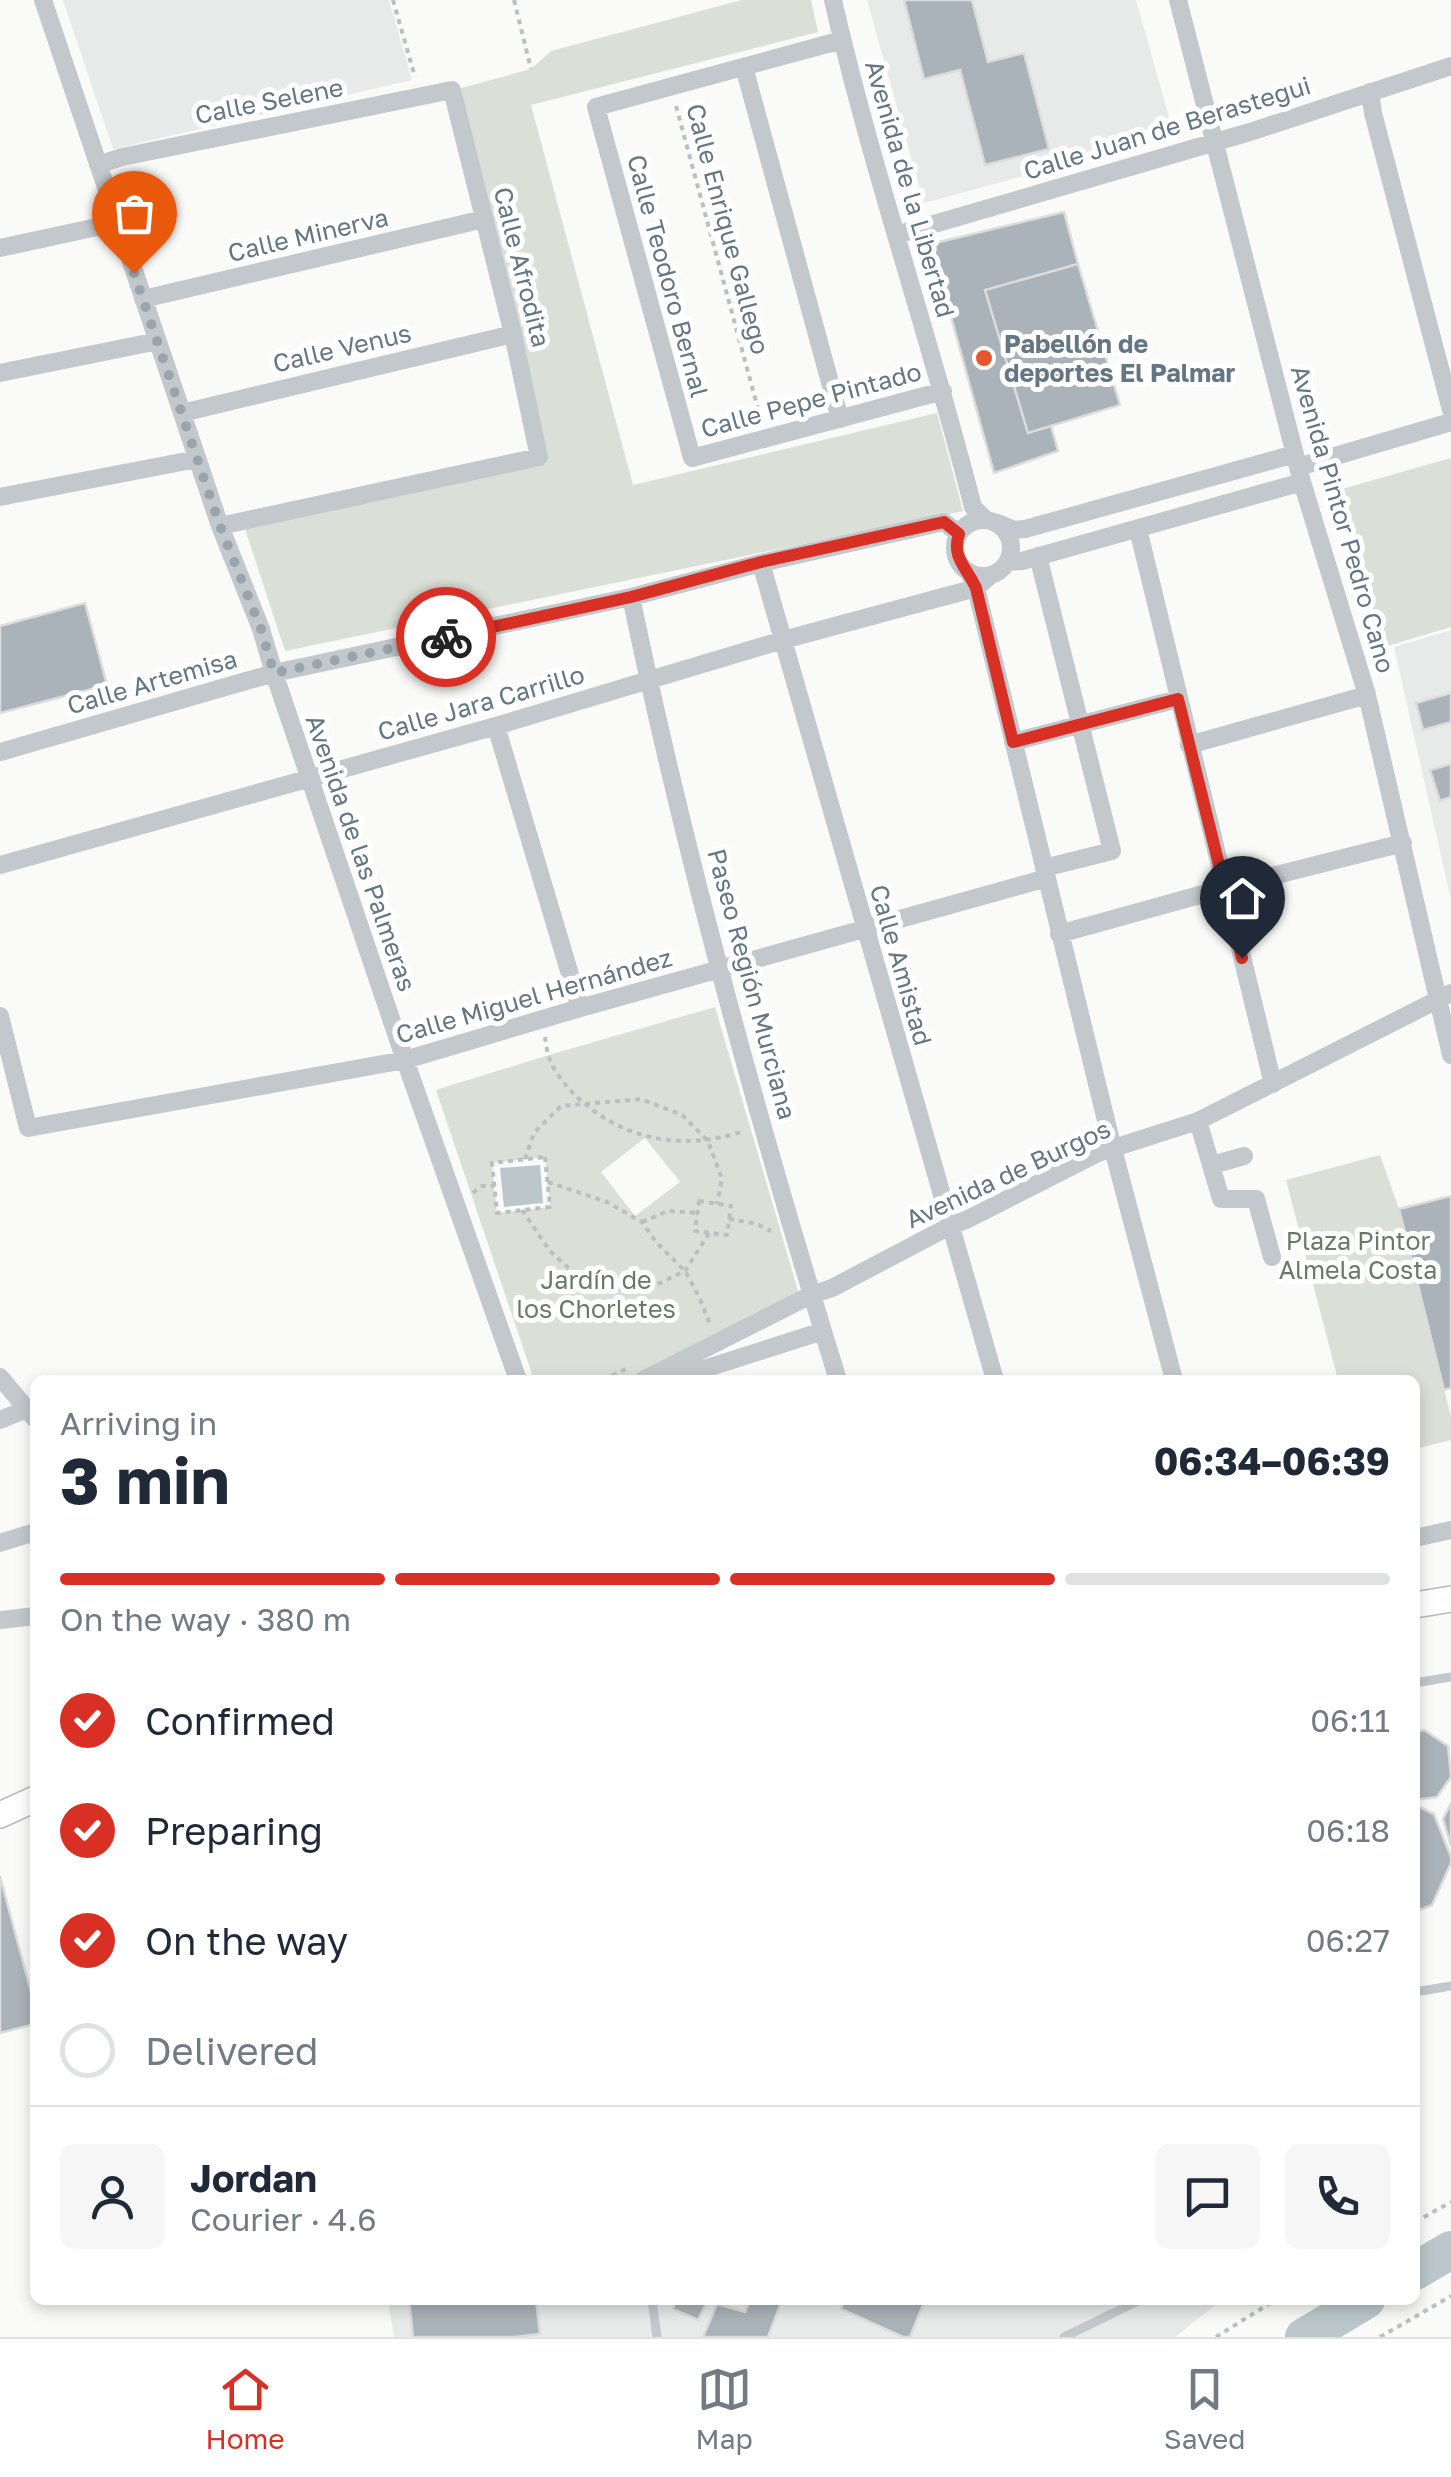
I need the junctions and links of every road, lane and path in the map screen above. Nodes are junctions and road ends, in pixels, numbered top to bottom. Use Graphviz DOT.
graph roads {
  1 [pos="42,0"];
  2 [pos="393,0"];
  3 [pos="514,0"];
  4 [pos="833,0"];
  5 [pos="1178,0"];
  6 [pos="842,40"];
  7 [pos="1451,66"];
  8 [pos="744,67"];
  9 [pos="531,69"];
  10 [pos="671,87"];
  11 [pos="452,90"];
  12 [pos="1370,92"];
  13 [pos="420,96"];
  14 [pos="1216,142"];
  15 [pos="98,165"];
  16 [pos="484,219"];
  17 [pos="117,220"];
  18 [pos="896,235"];
  19 [pos="0,248"];
  20 [pos="143,299"];
  21 [pos="514,334"];
  22 [pos="158,341"];
  23 [pos="0,374"];
  24 [pos="943,391"];
  25 [pos="1451,410"];
  26 [pos="182,413"];
  27 [pos="840,418"];
  28 [pos="1451,422"];
  29 [pos="766,438"];
  30 [pos="692,458"];
  31 [pos="198,459"];
  32 [pos="1298,468"];
  33 [pos="0,497"];
  34 [pos="976,522"];
  35 [pos="220,526"];
  36 [pos="1138,529"];
  37 [pos="1038,556"];
  38 [pos="761,562"];
  39 [pos="1008,562"];
  40 [pos="972,580"];
  41 [pos="631,597"];
  42 [pos="783,640"];
  43 [pos="274,673"];
  44 [pos="649,681"];
  45 [pos="1367,694"];
  46 [pos="1178,699"];
  47 [pos="1079,724"];
  48 [pos="496,726"];
  49 [pos="1013,742"];
  50 [pos="1189,746"];
  51 [pos="0,752"];
  52 [pos="309,778"];
  53 [pos="1403,844"];
  54 [pos="0,865"];
  55 [pos="1046,873"];
  56 [pos="1225,888"];
  57 [pos="864,928"];
  58 [pos="1059,934"];
  59 [pos="719,969"];
  60 [pos="1444,997"];
  61 [pos="580,1008"];
  62 [pos="0,1016"];
  63 [pos="540,1020"];
  64 [pos="1451,1054"];
  65 [pos="405,1060"];
  66 [pos="1273,1084"];
  67 [pos="586,1106"];
  68 [pos="1198,1121"];
  69 [pos="763,1125"];
  70 [pos="708,1141"];
  71 [pos="1113,1149"];
  72 [pos="1244,1156"];
  73 [pos="525,1159"];
  74 [pos="1212,1165"];
  75 [pos="548,1182"];
  76 [pos="494,1186"];
  77 [pos="472,1193"];
  78 [pos="716,1204"];
  79 [pos="522,1210"];
  80 [pos="698,1214"];
  81 [pos="729,1219"];
  82 [pos="642,1222"];
  83 [pos="950,1226"];
  84 [pos="709,1233"];
  85 [pos="781,1236"];
  86 [pos="1272,1257"];
  87 [pos="685,1271"];
  88 [pos="811,1295"];
  89 [pos="822,1330"];
  90 [pos="718,1342"];
  91 [pos="638,1372"];
  92 [pos="680,1373"];
  93 [pos="516,1375"];
  94 [pos="836,1375"];
  95 [pos="994,1375"];
  96 [pos="1173,1375"];
  97 [pos="0,1377"];
  98 [pos="30,1413"];
  99 [pos="30,1414"];
  100 [pos="0,1420"];
  101 [pos="1451,1530"];
  102 [pos="30,1534"];
  103 [pos="1420,1537"];
  104 [pos="0,1543"];
  105 [pos="1451,1599"];
  106 [pos="1420,1604"];
  107 [pos="30,1617"];
  108 [pos="0,1620"];
  109 [pos="1451,1677"];
  110 [pos="1420,1682"];
  111 [pos="30,1801"];
  112 [pos="0,1815"];
  113 [pos="1451,1986"];
  114 [pos="1420,1991"];
  115 [pos="1451,2202"];
  116 [pos="1420,2219"];
  117 [pos="1451,2296"];
  118 [pos="653,2305"];
  119 [pos="1130,2305"];
  120 [pos="1267,2305"];
  121 [pos="658,2337"];
  122 [pos="1064,2337"];
  123 [pos="1216,2337"];
  124 [pos="1380,2337"];
  1 -- 15 [label="street, Avenida de las Palmeras"];
  2 -- 13 [label="path"];
  3 -- 9 [label="path"];
  4 -- 6 [label="street, Avenida de la Libertad"];
  5 -- 14 [label="street, Avenida Pintor Pedro Cano"];
  6 -- 8 [label="street"];
  6 -- 18 [label="street, Avenida de la Libertad"];
  7 -- 12 [label="street, Calle Juan de Berastegui"];
  8 -- 10 [label="street"];
  8 -- 27 [label="street"];
  10 -- 29 [label="path, Calle Enrique Gallego"];
  10 -- 30 [label="street, Calle Teodoro Bernal"];
  11 -- 13 [label="street, Calle Selene"];
  11 -- 16 [label="street, Calle Afrodita"];
  12 -- 14 [label="street, Calle Juan de Berastegui"];
  12 -- 25 [label="street"];
  13 -- 15 [label="street, Calle Selene"];
  14 -- 18 [label="street, Calle Juan de Berastegui"];
  14 -- 32 [label="street, Avenida Pintor Pedro Cano"];
  15 -- 17 [label="street, Avenida de las Palmeras"];
  16 -- 20 [label="street, Calle Minerva"];
  16 -- 21 [label="street, Calle Afrodita"];
  17 -- 19 [label="street"];
  17 -- 20 [label="street, Avenida de las Palmeras"];
  18 -- 24 [label="street, Avenida de la Libertad"];
  20 -- 22 [label="street, Avenida de las Palmeras"];
  21 -- 26 [label="street, Calle Venus"];
  21 -- 35 [label="street, Calle Afrodita"];
  22 -- 23 [label="street"];
  22 -- 26 [label="street, Avenida de las Palmeras"];
  24 -- 27 [label="street, Calle Pepe Pintado"];
  24 -- 34 [label="street, Avenida de la Libertad"];
  26 -- 31 [label="street, Avenida de las Palmeras"];
  27 -- 29 [label="street, Calle Pepe Pintado"];
  28 -- 32 [label="street"];
  29 -- 30 [label="street, Calle Pepe Pintado"];
  31 -- 33 [label="street"];
  31 -- 35 [label="street, Avenida de las Palmeras"];
  32 -- 34 [label="street"];
  32 -- 36 [label="street"];
  32 -- 45 [label="street, Avenida Pintor Pedro Cano"];
  34 -- 38 [label="street, Calle Artemisa"];
  34 -- 39 [label="street"];
  34 -- 40 [label="street"];
  35 -- 43 [label="street, Avenida de las Palmeras"];
  36 -- 37 [label="street"];
  36 -- 46 [label="street"];
  37 -- 39 [label="street"];
  37 -- 47 [label="street"];
  38 -- 41 [label="street, Calle Artemisa"];
  38 -- 42 [label="street, Calle Amistad"];
  39 -- 40 [label="street"];
  40 -- 42 [label="street, Calle Jara Carrillo"];
  40 -- 49 [label="street"];
  41 -- 43 [label="street, Calle Artemisa"];
  41 -- 44 [label="street, Paseo Región Murciana"];
  42 -- 44 [label="street, Calle Jara Carrillo"];
  42 -- 57 [label="street, Calle Amistad"];
  43 -- 51 [label="street, Calle Artemisa"];
  43 -- 52 [label="street, Avenida de las Palmeras"];
  44 -- 48 [label="street, Calle Jara Carrillo"];
  44 -- 59 [label="street, Paseo Región Murciana"];
  45 -- 50 [label="street"];
  45 -- 53 [label="street, Avenida Pintor Pedro Cano"];
  46 -- 47 [label="street"];
  46 -- 50 [label="street"];
  47 -- 49 [label="street"];
  47 -- 55 [label="street"];
  48 -- 52 [label="street, Calle Jara Carrillo"];
  48 -- 61 [label="street"];
  49 -- 55 [label="street"];
  50 -- 56 [label="street"];
  52 -- 54 [label="street, Calle Jara Carrillo"];
  52 -- 65 [label="street, Avenida de las Palmeras"];
  53 -- 56 [label="street"];
  53 -- 60 [label="street, Avenida Pintor Pedro Cano"];
  55 -- 57 [label="street, Calle Miguel Hernández"];
  55 -- 58 [label="street"];
  56 -- 58 [label="street"];
  56 -- 66 [label="street"];
  57 -- 59 [label="street, Calle Miguel Hernández"];
  57 -- 83 [label="street, Calle Amistad"];
  58 -- 71 [label="street"];
  59 -- 61 [label="street, Calle Miguel Hernández"];
  59 -- 69 [label="street, Paseo Región Murciana"];
  60 -- 64 [label="street, Avenida Pintor Pedro Cano"];
  60 -- 66 [label="street, Avenida de Burgos"];
  61 -- 63 [label="street, Calle Miguel Hernández"];
  62 -- 65 [label="street, Calle Miguel Hernández"];
  63 -- 65 [label="street, Calle Miguel Hernández"];
  63 -- 67 [label="path"];
  65 -- 93 [label="street, Avenida de las Palmeras"];
  66 -- 68 [label="street, Avenida de Burgos"];
  67 -- 70 [label="path"];
  67 -- 70 [label="path"];
  67 -- 73 [label="path"];
  68 -- 71 [label="street, Avenida de Burgos"];
  68 -- 74 [label="street"];
  69 -- 70 [label="path"];
  69 -- 88 [label="street, Paseo Región Murciana"];
  70 -- 78 [label="path"];
  71 -- 83 [label="street, Avenida de Burgos"];
  71 -- 96 [label="street"];
  72 -- 74 [label="street"];
  73 -- 75 [label="path"];
  73 -- 76 [label="path"];
  74 -- 86 [label="street"];
  75 -- 79 [label="path"];
  75 -- 82 [label="path"];
  76 -- 77 [label="path"];
  76 -- 79 [label="path"];
  78 -- 80 [label="path"];
  78 -- 81 [label="path"];
  79 -- 87 [label="path"];
  80 -- 82 [label="path"];
  80 -- 84 [label="path"];
  81 -- 84 [label="path"];
  81 -- 85 [label="path"];
  82 -- 87 [label="path"];
  83 -- 88 [label="street, Avenida de Burgos"];
  83 -- 95 [label="street, Calle Amistad"];
  84 -- 87 [label="path"];
  87 -- 90 [label="path"];
  88 -- 89 [label="street, Paseo Región Murciana"];
  88 -- 90 [label="street, Avenida de Burgos"];
  89 -- 92 [label="street"];
  89 -- 94 [label="street, Paseo Región Murciana"];
  90 -- 92 [label="street, Avenida de Burgos"];
  91 -- 92 [label="street, Avenida de Burgos"];
  97 -- 98 [label="street"];
  99 -- 100 [label="street"];
  101 -- 103 [label="street"];
  102 -- 104 [label="street"];
  105 -- 106 [label="main road"];
  107 -- 108 [label="street"];
  109 -- 110 [label="lane"];
  111 -- 112 [label="main road"];
  113 -- 114 [label="lane"];
  115 -- 116 [label="path"];
  117 -- 124 [label="path"];
  118 -- 121 [label="lane"];
  119 -- 122 [label="lane"];
  120 -- 123 [label="path"];
}
